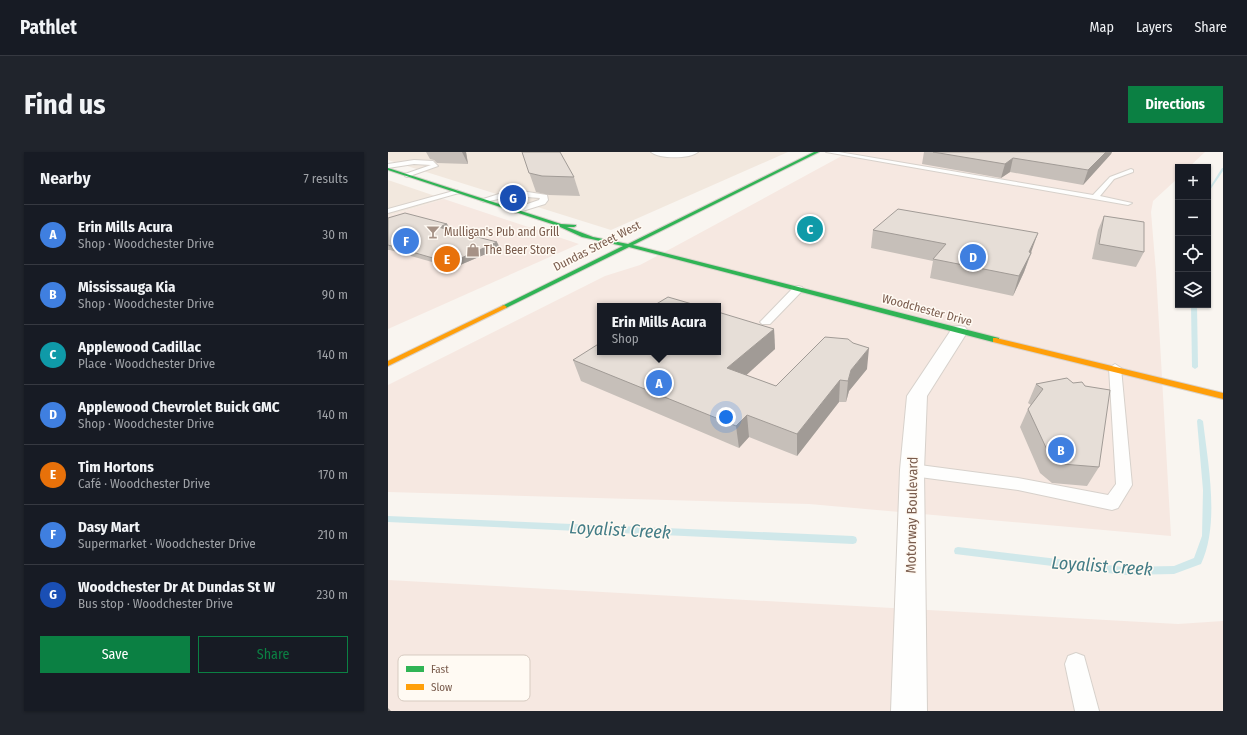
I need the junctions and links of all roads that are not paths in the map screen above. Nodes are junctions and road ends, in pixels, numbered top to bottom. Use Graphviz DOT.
graph roads {
  1 [pos="654,152"];
  2 [pos="694,152"];
  3 [pos="817,152"];
  4 [pos="829,152"];
  5 [pos="389,169"];
  6 [pos="1131,171"];
  7 [pos="407,175"];
  8 [pos="458,192"];
  9 [pos="1095,197"];
  10 [pos="484,200"];
  11 [pos="1128,203"];
  12 [pos="388,211"];
  13 [pos="516,211"];
  14 [pos="626,245"];
  15 [pos="798,289"];
  16 [pos="766,322"];
  17 [pos="959,331"];
  18 [pos="388,364"];
  19 [pos="1115,368"];
  20 [pos="1223,396"];
  21 [pos="912,470"];
  22 [pos="1076,664"];
  23 [pos="909,711"];
  24 [pos="1087,711"];
  1 -- 2 [label="street"];
  3 -- 14 [label="street, Dundas Street West"];
  4 -- 9 [label="lane"];
  5 -- 7 [label="street, Woodchester Drive"];
  5 -- 7 [label="lane"];
  6 -- 9 [label="lane"];
  7 -- 8 [label="street, Woodchester Drive"];
  8 -- 10 [label="street, Woodchester Drive"];
  8 -- 12 [label="lane"];
  9 -- 11 [label="lane"];
  10 -- 13 [label="street, Woodchester Drive"];
  10 -- 13 [label="lane"];
  13 -- 14 [label="street, Woodchester Drive"];
  14 -- 15 [label="street, Woodchester Drive"];
  14 -- 18 [label="street, Dundas Street West"];
  15 -- 16 [label="lane"];
  15 -- 17 [label="street, Woodchester Drive"];
  17 -- 19 [label="street, Woodchester Drive"];
  17 -- 21 [label="street, Motorway Boulevard"];
  19 -- 20 [label="street, Woodchester Drive"];
  19 -- 21 [label="lane"];
  21 -- 23 [label="street, Motorway Boulevard"];
  22 -- 24 [label="lane"];
}
